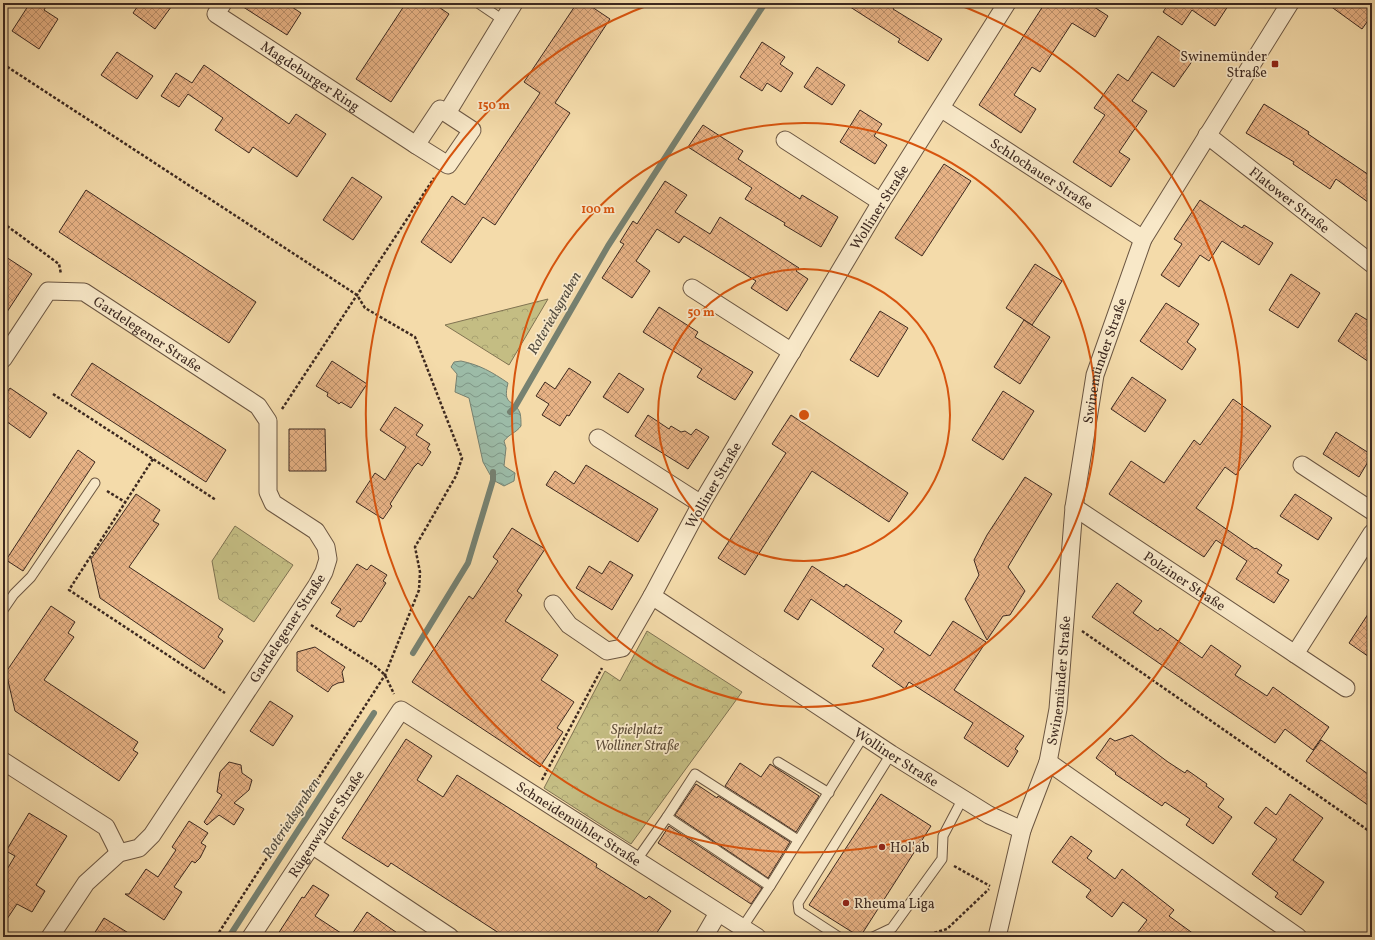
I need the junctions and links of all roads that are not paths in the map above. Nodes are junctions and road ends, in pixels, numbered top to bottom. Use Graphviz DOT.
graph roads {
  1 [pos="223,3"];
  2 [pos="478,3"];
  3 [pos="514,3"];
  4 [pos="1290,3"];
  5 [pos="1005,4"];
  6 [pos="504,20"];
  7 [pos="942,109"];
  8 [pos="447,113"];
  9 [pos="1207,135"];
  10 [pos="785,140"];
  11 [pos="416,144"];
  12 [pos="881,202"];
  13 [pos="1142,239"];
  14 [pos="1372,264"];
  15 [pos="692,288"];
  16 [pos="792,352"];
  17 [pos="3,359"];
  18 [pos="598,438"];
  19 [pos="1302,466"];
  20 [pos="95,483"];
  21 [pos="701,504"];
  22 [pos="1074,507"];
  23 [pos="1372,511"];
  24 [pos="1372,533"];
  25 [pos="652,596"];
  26 [pos="553,604"];
  27 [pos="3,610"];
  28 [pos="1295,654"];
  29 [pos="1346,688"];
  30 [pos="401,710"];
  31 [pos="864,735"];
  32 [pos="891,754"];
  33 [pos="3,761"];
  34 [pos="778,762"];
  35 [pos="1048,762"];
  36 [pos="829,793"];
  37 [pos="963,798"];
  38 [pos="667,817"];
  39 [pos="1022,830"];
  40 [pos="798,840"];
  41 [pos="312,845"];
  42 [pos="119,853"];
  43 [pos="636,861"];
  44 [pos="770,886"];
  45 [pos="718,913"];
  46 [pos="742,928"];
  47 [pos="50,937"];
  48 [pos="251,937"];
  49 [pos="450,937"];
  50 [pos="704,937"];
  51 [pos="757,937"];
  52 [pos="839,937"];
  53 [pos="873,937"];
  54 [pos="997,937"];
  55 [pos="1298,937"];
  1 -- 11 [label="street, Magdeburger Ring"];
  2 -- 6 [label="lane"];
  3 -- 6 [label="street"];
  4 -- 9 [label="street, Swinemünder Straße"];
  5 -- 7 [label="street, Wolliner Straße"];
  6 -- 8 [label="street"];
  7 -- 12 [label="street, Wolliner Straße"];
  7 -- 13 [label="street, Schlochauer Straße"];
  8 -- 11 [label="street"];
  8 -- 11 [label="street, Magdeburger Ring"];
  9 -- 13 [label="street, Swinemünder Straße"];
  9 -- 14 [label="street, Flatower Straße"];
  10 -- 12 [label="street"];
  12 -- 16 [label="street, Wolliner Straße"];
  13 -- 22 [label="street, Swinemünder Straße"];
  15 -- 16 [label="street"];
  16 -- 21 [label="street, Wolliner Straße"];
  17 -- 42 [label="street, Gardelegener Straße"];
  18 -- 21 [label="street"];
  19 -- 23 [label="street"];
  20 -- 27 [label="lane"];
  21 -- 25 [label="street, Wolliner Straße"];
  22 -- 28 [label="street, Polziner Straße"];
  22 -- 35 [label="street, Swinemünder Straße"];
  24 -- 28 [label="street"];
  25 -- 26 [label="street"];
  25 -- 31 [label="street, Wolliner Straße"];
  28 -- 29 [label="street, Polziner Straße"];
  30 -- 41 [label="street, Rügenwalder Straße"];
  30 -- 43 [label="street, Schneidemühler Straße"];
  31 -- 32 [label="street, Wolliner Straße"];
  31 -- 36 [label="lane"];
  32 -- 37 [label="street, Wolliner Straße"];
  32 -- 52 [label="lane"];
  33 -- 42 [label="street"];
  34 -- 36 [label="lane"];
  35 -- 39 [label="street, Swinemünder Straße"];
  35 -- 55 [label="street, Swinemünder Straße"];
  36 -- 40 [label="lane"];
  37 -- 39 [label="street, Wolliner Straße"];
  37 -- 53 [label="lane"];
  38 -- 40 [label="lane"];
  38 -- 43 [label="lane"];
  38 -- 44 [label="lane"];
  39 -- 54 [label="street, Swinemünder Straße"];
  40 -- 44 [label="lane"];
  41 -- 48 [label="street, Rügenwalder Straße"];
  41 -- 49 [label="street"];
  42 -- 47 [label="street, Gardelegener Straße"];
  43 -- 45 [label="street, Schneidemühler Straße"];
  44 -- 46 [label="lane"];
  45 -- 46 [label="street, Schneidemühler Straße"];
  45 -- 50 [label="street"];
  46 -- 51 [label="street, Schneidemühler Straße"];
}
